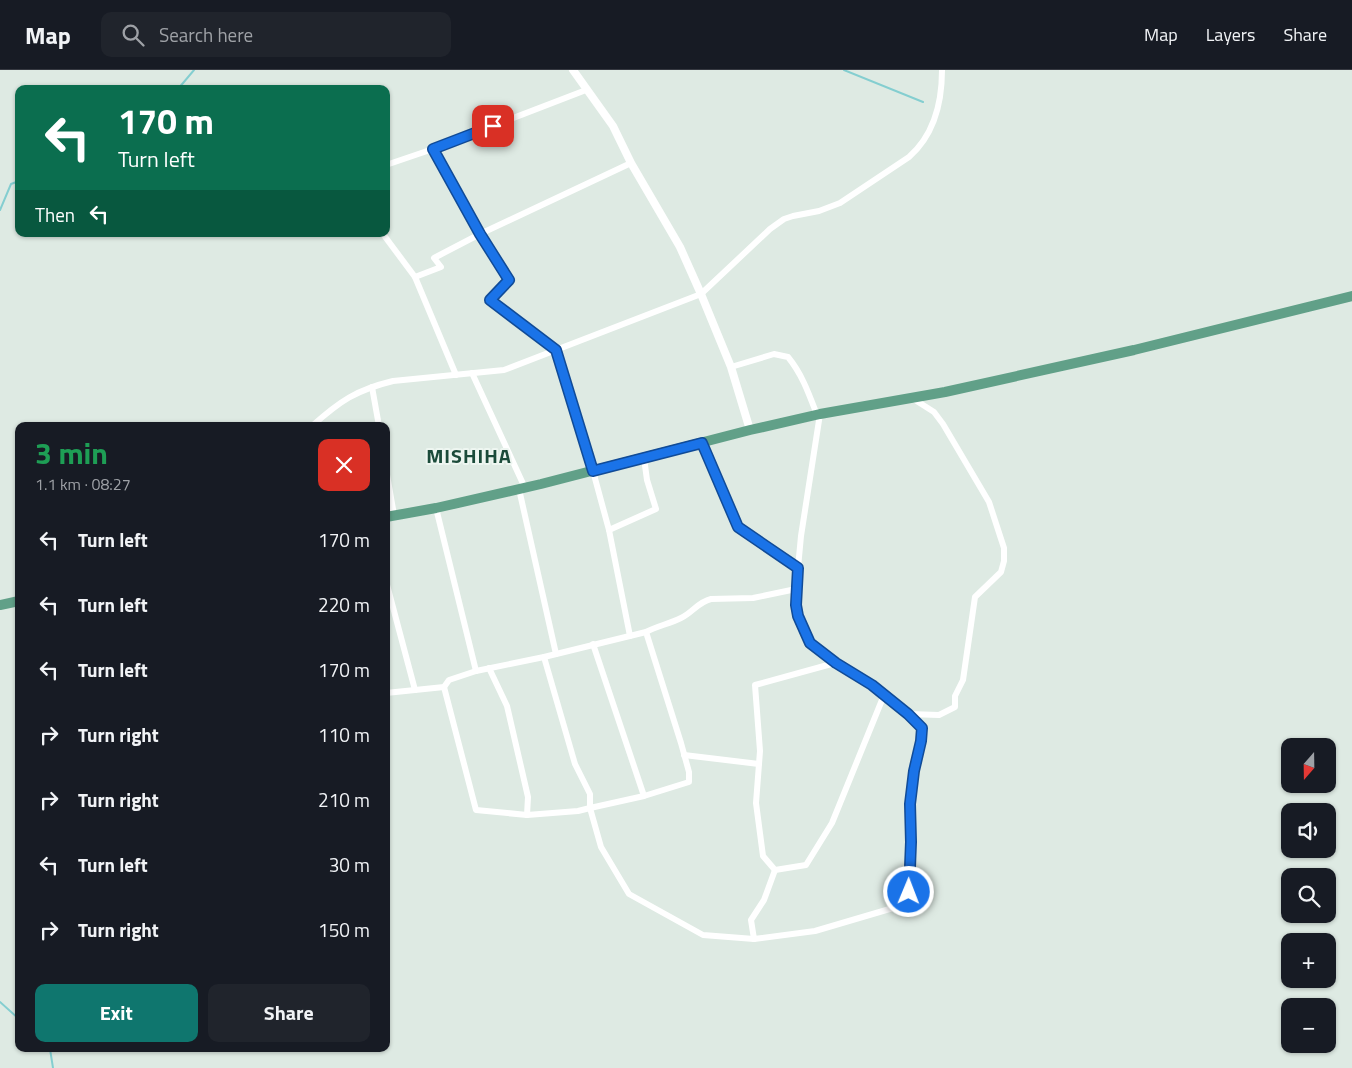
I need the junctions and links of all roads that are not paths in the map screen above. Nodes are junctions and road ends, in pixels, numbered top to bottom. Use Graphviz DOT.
graph roads {
  1 [pos="573,70"];
  2 [pos="942,70"];
  3 [pos="586,90"];
  4 [pos="433,149"];
  5 [pos="631,163"];
  6 [pos="390,164"];
  7 [pos="480,234"];
  8 [pos="385,237"];
  9 [pos="415,277"];
  10 [pos="701,294"];
  11 [pos="1352,296"];
  12 [pos="556,350"];
  13 [pos="730,367"];
  14 [pos="472,373"];
  15 [pos="456,375"];
  16 [pos="372,387"];
  17 [pos="912,398"];
  18 [pos="819,414"];
  19 [pos="317,422"];
  20 [pos="378,422"];
  21 [pos="750,430"];
  22 [pos="702,443"];
  23 [pos="644,458"];
  24 [pos="593,471"];
  25 [pos="522,488"];
  26 [pos="436,508"];
  27 [pos="390,516"];
  28 [pos="609,530"];
  29 [pos="798,568"];
  30 [pos="796,589"];
  31 [pos="390,596"];
  32 [pos="15,602"];
  33 [pos="0,605"];
  34 [pos="646,632"];
  35 [pos="630,636"];
  36 [pos="593,644"];
  37 [pos="556,654"];
  38 [pos="544,657"];
  39 [pos="836,663"];
  40 [pos="489,668"];
  41 [pos="476,671"];
  42 [pos="444,687"];
  43 [pos="415,690"];
  44 [pos="390,693"];
  45 [pos="884,695"];
  46 [pos="908,714"];
  47 [pos="684,754"];
  48 [pos="759,764"];
  49 [pos="644,796"];
  50 [pos="590,808"];
  51 [pos="527,815"];
  52 [pos="775,870"];
  53 [pos="754,939"];
  1 -- 3 [label="street"];
  2 -- 10 [label="street"];
  3 -- 4 [label="street"];
  3 -- 5 [label="street"];
  4 -- 6 [label="street"];
  4 -- 7 [label="street"];
  5 -- 7 [label="street"];
  5 -- 10 [label="street"];
  7 -- 9 [label="street"];
  7 -- 12 [label="street"];
  8 -- 9 [label="street"];
  9 -- 15 [label="street"];
  10 -- 12 [label="street"];
  10 -- 13 [label="street"];
  11 -- 17 [label="main road"];
  12 -- 14 [label="street"];
  12 -- 24 [label="street"];
  13 -- 18 [label="street"];
  13 -- 21 [label="street"];
  14 -- 15 [label="street"];
  14 -- 25 [label="street"];
  15 -- 16 [label="street"];
  16 -- 19 [label="street"];
  16 -- 20 [label="street"];
  17 -- 18 [label="main road"];
  17 -- 46 [label="street"];
  18 -- 21 [label="main road"];
  18 -- 29 [label="street"];
  21 -- 22 [label="main road"];
  22 -- 23 [label="main road"];
  22 -- 29 [label="street"];
  23 -- 24 [label="main road"];
  23 -- 28 [label="street"];
  24 -- 25 [label="main road"];
  24 -- 28 [label="street"];
  25 -- 26 [label="main road"];
  25 -- 37 [label="street"];
  26 -- 27 [label="main road"];
  26 -- 41 [label="street"];
  28 -- 35 [label="street"];
  29 -- 30 [label="street"];
  30 -- 34 [label="street"];
  30 -- 39 [label="street"];
  31 -- 43 [label="street"];
  32 -- 33 [label="main road"];
  34 -- 35 [label="street"];
  34 -- 47 [label="street"];
  35 -- 36 [label="street"];
  36 -- 37 [label="street"];
  36 -- 49 [label="street"];
  37 -- 38 [label="street"];
  38 -- 40 [label="street"];
  38 -- 50 [label="street"];
  39 -- 45 [label="street"];
  39 -- 48 [label="street"];
  40 -- 41 [label="street"];
  40 -- 51 [label="street"];
  41 -- 42 [label="street"];
  42 -- 43 [label="street"];
  42 -- 51 [label="street"];
  43 -- 44 [label="street"];
  45 -- 46 [label="street"];
  45 -- 52 [label="street"];
  46 -- 53 [label="street"];
  47 -- 48 [label="street"];
  47 -- 49 [label="street"];
  48 -- 52 [label="street"];
  49 -- 50 [label="street"];
  50 -- 51 [label="street"];
  50 -- 53 [label="street"];
  52 -- 53 [label="street"];
}
